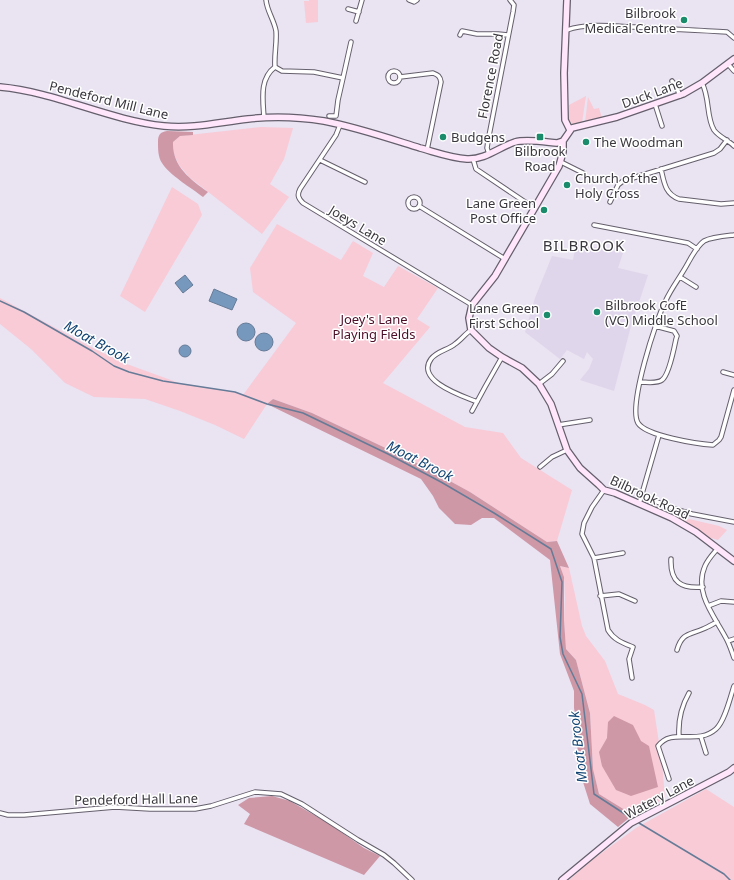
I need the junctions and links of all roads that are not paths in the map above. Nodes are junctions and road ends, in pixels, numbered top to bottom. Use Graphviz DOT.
graph roads {
  1 [pos="266,0"];
  2 [pos="362,0"];
  3 [pos="409,0"];
  4 [pos="417,0"];
  5 [pos="567,0"];
  6 [pos="511,1"];
  7 [pos="348,9"];
  8 [pos="359,12"];
  9 [pos="356,21"];
  10 [pos="460,25"];
  11 [pos="567,30"];
  12 [pos="462,31"];
  13 [pos="460,35"];
  14 [pos="508,35"];
  15 [pos="734,38"];
  16 [pos="351,42"];
  17 [pos="734,59"];
  18 [pos="728,64"];
  19 [pos="275,67"];
  20 [pos="734,71"];
  21 [pos="400,76"];
  22 [pos="343,78"];
  23 [pos="672,81"];
  24 [pos="702,83"];
  25 [pos="0,87"];
  26 [pos="680,96"];
  27 [pos="655,104"];
  28 [pos="329,116"];
  29 [pos="336,116"];
  30 [pos="342,117"];
  31 [pos="264,118"];
  32 [pos="340,125"];
  33 [pos="662,126"];
  34 [pos="570,130"];
  35 [pos="726,140"];
  36 [pos="563,141"];
  37 [pos="734,146"];
  38 [pos="427,150"];
  39 [pos="489,154"];
  40 [pos="473,159"];
  41 [pos="320,160"];
  42 [pos="561,162"];
  43 [pos="661,169"];
  44 [pos="583,173"];
  45 [pos="365,182"];
  46 [pos="610,202"];
  47 [pos="734,203"];
  48 [pos="419,206"];
  49 [pos="534,208"];
  50 [pos="594,225"];
  51 [pos="734,235"];
  52 [pos="697,249"];
  53 [pos="506,259"];
  54 [pos="680,276"];
  55 [pos="696,287"];
  56 [pos="472,305"];
  57 [pos="656,326"];
  58 [pos="471,330"];
  59 [pos="502,357"];
  60 [pos="563,361"];
  61 [pos="724,372"];
  62 [pos="734,376"];
  63 [pos="640,382"];
  64 [pos="539,384"];
  65 [pos="734,390"];
  66 [pos="476,402"];
  67 [pos="472,411"];
  68 [pos="590,420"];
  69 [pos="558,425"];
  70 [pos="659,435"];
  71 [pos="566,450"];
  72 [pos="540,467"];
  73 [pos="604,490"];
  74 [pos="642,496"];
  75 [pos="639,504"];
  76 [pos="734,522"];
  77 [pos="718,548"];
  78 [pos="623,553"];
  79 [pos="594,558"];
  80 [pos="671,559"];
  81 [pos="734,561"];
  82 [pos="703,588"];
  83 [pos="600,596"];
  84 [pos="635,601"];
  85 [pos="734,602"];
  86 [pos="708,606"];
  87 [pos="717,622"];
  88 [pos="734,638"];
  89 [pos="728,641"];
  90 [pos="677,650"];
  91 [pos="734,658"];
  92 [pos="632,678"];
  93 [pos="734,686"];
  94 [pos="689,693"];
  95 [pos="679,736"];
  96 [pos="700,737"];
  97 [pos="706,753"];
  98 [pos="734,768"];
  99 [pos="669,779"];
  100 [pos="0,813"];
  101 [pos="412,880"];
  102 [pos="562,880"];
  1 -- 19 [label="street"];
  2 -- 8 [label="street"];
  3 -- 4 [label="street"];
  5 -- 11 [label="street"];
  6 -- 14 [label="street, Florence Road"];
  7 -- 8 [label="street"];
  8 -- 9 [label="street"];
  10 -- 12 [label="street"];
  11 -- 15 [label="street"];
  11 -- 34 [label="street"];
  12 -- 13 [label="street"];
  12 -- 14 [label="street"];
  14 -- 39 [label="street, Florence Road"];
  16 -- 22 [label="street"];
  17 -- 18 [label="street, Duck Lane"];
  18 -- 20 [label="street"];
  18 -- 24 [label="street, Duck Lane"];
  19 -- 22 [label="street"];
  19 -- 31 [label="street"];
  21 -- 38 [label="street"];
  22 -- 29 [label="street"];
  23 -- 26 [label="street"];
  24 -- 26 [label="street, Duck Lane"];
  24 -- 35 [label="street"];
  25 -- 31 [label="street, Pendeford Mill Lane"];
  26 -- 27 [label="street, Duck Lane"];
  27 -- 33 [label="street"];
  27 -- 34 [label="street, Duck Lane"];
  28 -- 29 [label="street"];
  29 -- 30 [label="street"];
  31 -- 32 [label="street, Pendeford Mill Lane"];
  32 -- 38 [label="street, Pendeford Mill Lane"];
  32 -- 41 [label="street, Joeys Lane"];
  34 -- 36 [label="street"];
  35 -- 37 [label="street"];
  35 -- 43 [label="street"];
  36 -- 39 [label="street, Pendeford Mill Lane"];
  36 -- 42 [label="street"];
  38 -- 40 [label="street, Pendeford Mill Lane"];
  39 -- 40 [label="street, Pendeford Mill Lane"];
  40 -- 49 [label="street"];
  41 -- 45 [label="street"];
  41 -- 56 [label="street, Joeys Lane"];
  42 -- 44 [label="street"];
  42 -- 49 [label="street"];
  43 -- 46 [label="street"];
  43 -- 47 [label="street"];
  48 -- 53 [label="street"];
  49 -- 53 [label="street"];
  50 -- 52 [label="street"];
  51 -- 52 [label="street"];
  52 -- 54 [label="street"];
  53 -- 56 [label="street"];
  54 -- 55 [label="street"];
  54 -- 57 [label="street"];
  56 -- 58 [label="street"];
  57 -- 63 [label="street"];
  57 -- 63 [label="street"];
  58 -- 59 [label="street, Bilbrook Road"];
  58 -- 66 [label="street"];
  59 -- 64 [label="street, Bilbrook Road"];
  59 -- 66 [label="street"];
  60 -- 64 [label="street"];
  61 -- 62 [label="street"];
  63 -- 70 [label="street"];
  64 -- 69 [label="street, Bilbrook Road"];
  65 -- 70 [label="street"];
  66 -- 67 [label="street"];
  68 -- 69 [label="street"];
  69 -- 71 [label="street, Bilbrook Road"];
  70 -- 74 [label="street"];
  71 -- 72 [label="street"];
  71 -- 73 [label="street, Bilbrook Road"];
  73 -- 75 [label="street, Bilbrook Road"];
  73 -- 79 [label="street"];
  74 -- 75 [label="street"];
  74 -- 76 [label="street, Bilbrook Road"];
  75 -- 77 [label="street, Bilbrook Road"];
  77 -- 81 [label="street, Bilbrook Road"];
  77 -- 82 [label="street"];
  78 -- 79 [label="street"];
  79 -- 83 [label="street"];
  80 -- 82 [label="street"];
  82 -- 86 [label="street"];
  83 -- 84 [label="street"];
  83 -- 92 [label="street"];
  85 -- 86 [label="street"];
  86 -- 87 [label="street"];
  87 -- 89 [label="street"];
  87 -- 90 [label="street"];
  88 -- 89 [label="street"];
  89 -- 91 [label="street"];
  93 -- 96 [label="street"];
  94 -- 95 [label="street"];
  95 -- 96 [label="street"];
  95 -- 99 [label="street"];
  96 -- 97 [label="street"];
  98 -- 102 [label="street, Watery Lane"];
  100 -- 101 [label="street, Pendeford Hall Lane"];
}
